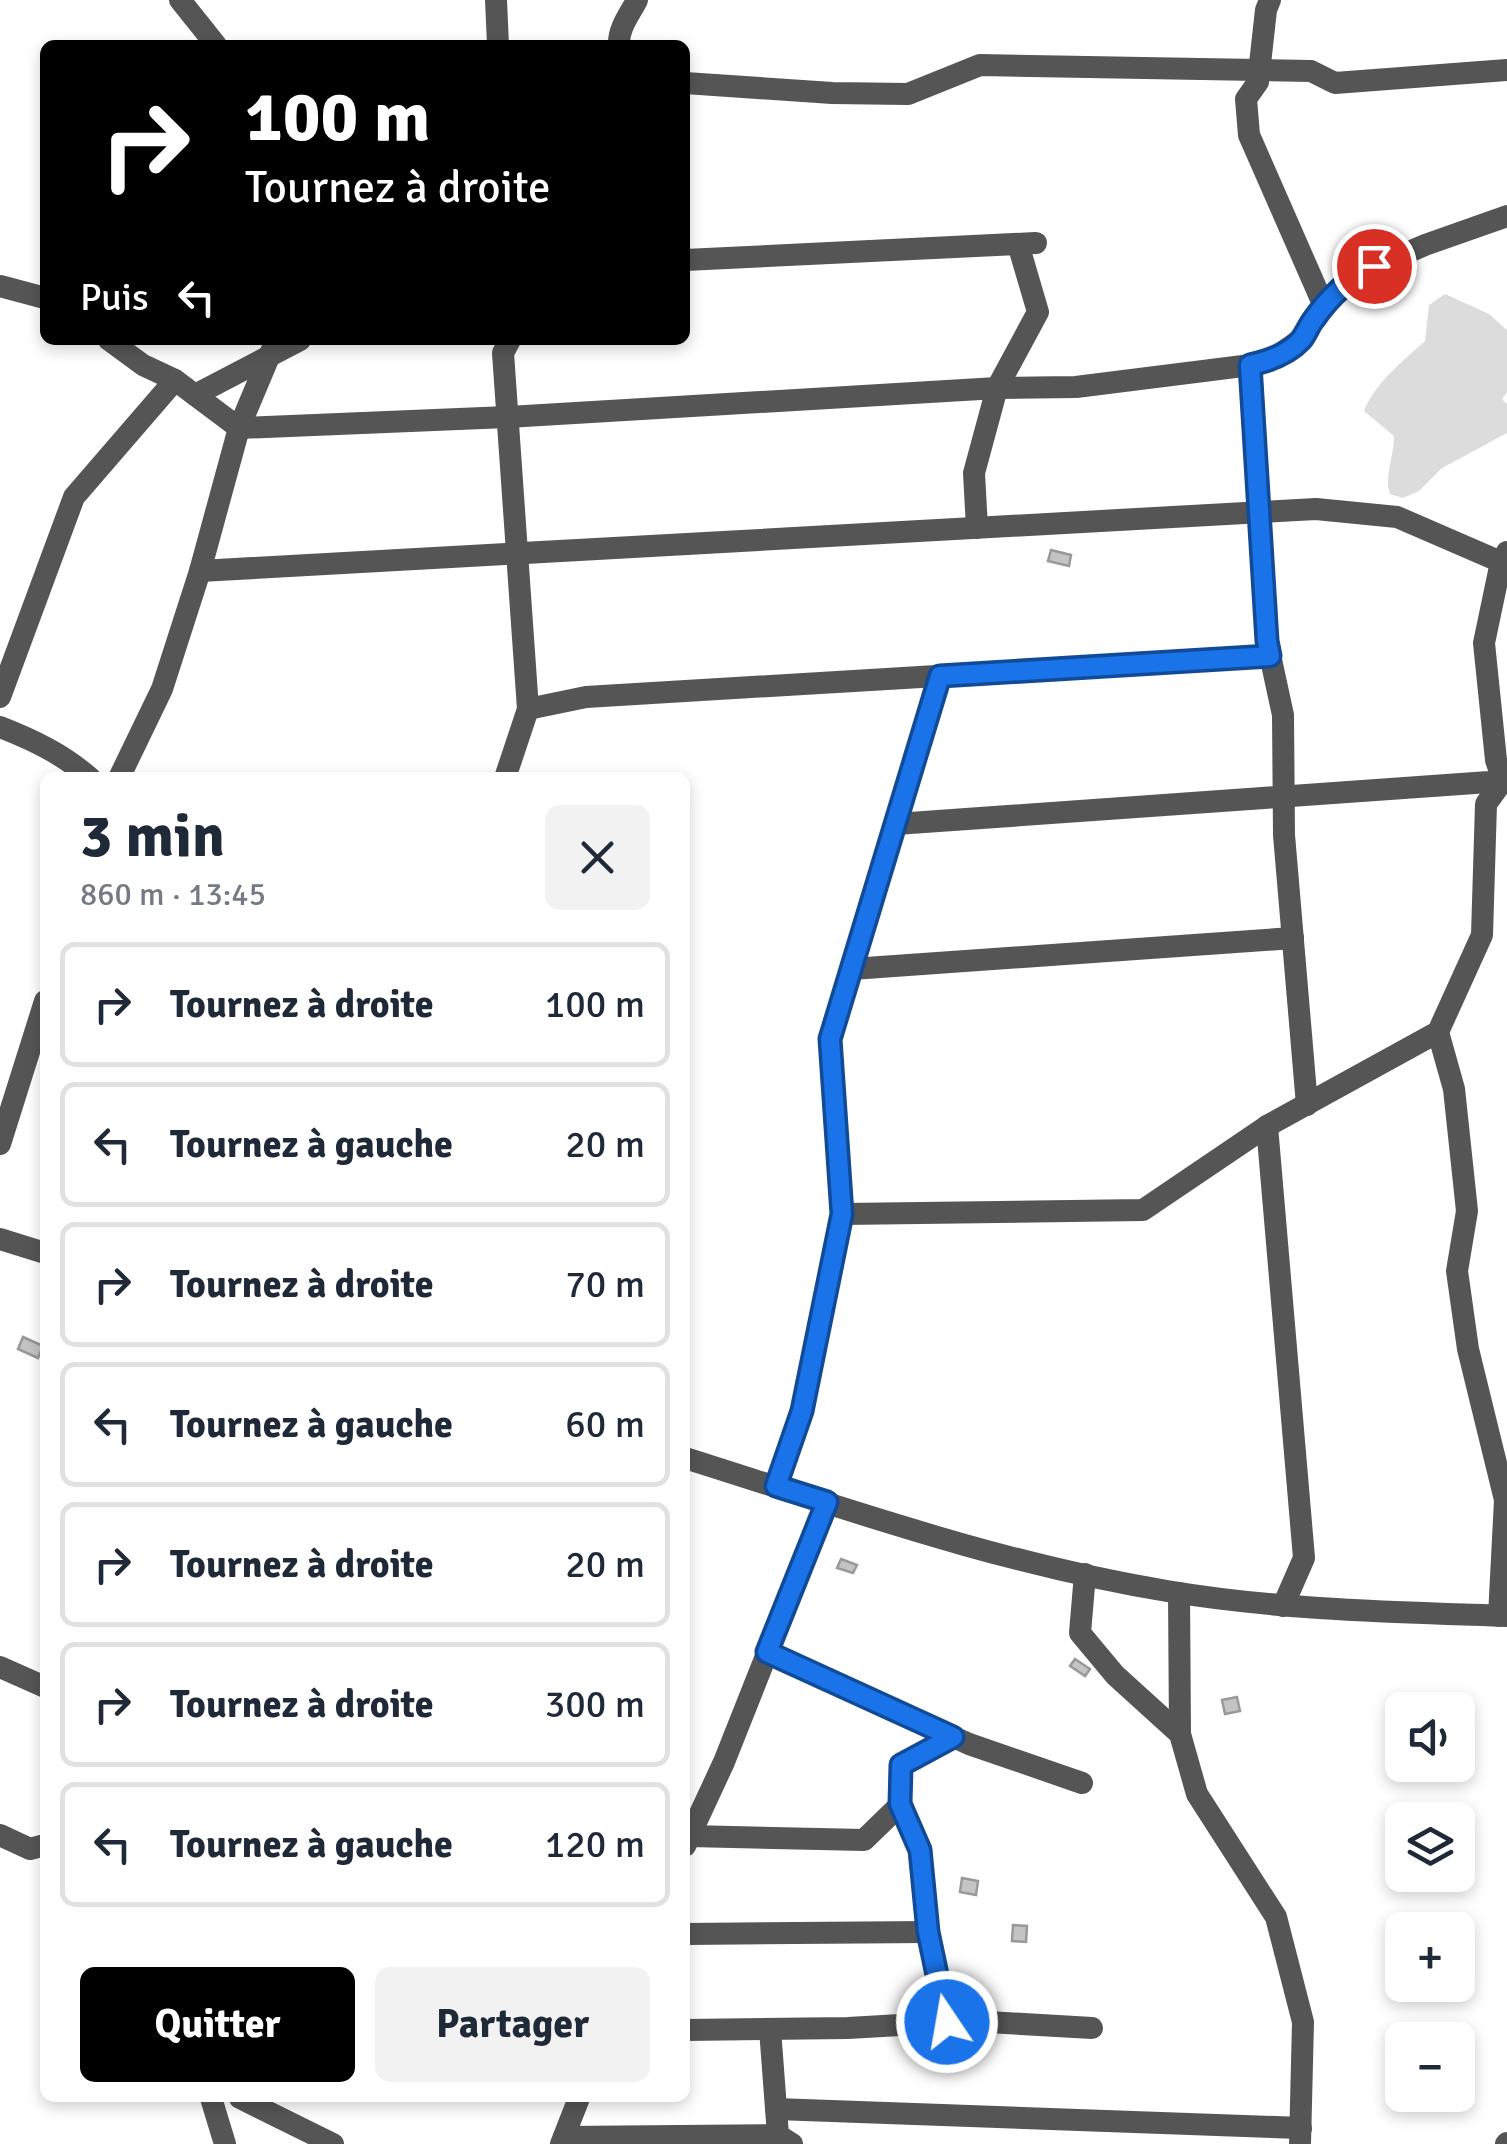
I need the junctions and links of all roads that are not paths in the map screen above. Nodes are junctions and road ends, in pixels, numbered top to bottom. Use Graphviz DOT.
graph roads {
  1 [pos="180,0"];
  2 [pos="496,0"];
  3 [pos="638,0"];
  4 [pos="1270,0"];
  5 [pos="212,40"];
  6 [pos="498,40"];
  7 [pos="620,40"];
  8 [pos="1260,70"];
  9 [pos="1507,70"];
  10 [pos="690,83"];
  11 [pos="1507,216"];
  12 [pos="690,260"];
  13 [pos="0,286"];
  14 [pos="40,297"];
  15 [pos="1324,306"];
  16 [pos="116,345"];
  17 [pos="507,345"];
  18 [pos="274,347"];
  19 [pos="1250,365"];
  20 [pos="174,380"];
  21 [pos="997,388"];
  22 [pos="195,395"];
  23 [pos="507,417"];
  24 [pos="240,428"];
  25 [pos="1259,512"];
  26 [pos="976,528"];
  27 [pos="517,553"];
  28 [pos="1504,557"];
  29 [pos="200,571"];
  30 [pos="1270,656"];
  31 [pos="940,676"];
  32 [pos="0,697"];
  33 [pos="528,709"];
  34 [pos="0,727"];
  35 [pos="83,772"];
  36 [pos="122,772"];
  37 [pos="507,772"];
  38 [pos="1505,778"];
  39 [pos="1284,798"];
  40 [pos="896,824"];
  41 [pos="1293,938"];
  42 [pos="852,969"];
  43 [pos="40,1017"];
  44 [pos="1438,1032"];
  45 [pos="1307,1105"];
  46 [pos="1267,1126"];
  47 [pos="0,1144"];
  48 [pos="842,1214"];
  49 [pos="0,1238"];
  50 [pos="40,1251"];
  51 [pos="690,1463"];
  52 [pos="776,1486"];
  53 [pos="827,1502"];
  54 [pos="1085,1574"];
  55 [pos="1179,1593"];
  56 [pos="1283,1606"];
  57 [pos="1503,1616"];
  58 [pos="767,1652"];
  59 [pos="0,1668"];
  60 [pos="40,1684"];
  61 [pos="1180,1734"];
  62 [pos="953,1737"];
  63 [pos="1082,1783"];
  64 [pos="900,1804"];
  65 [pos="0,1835"];
  66 [pos="690,1835"];
  67 [pos="690,1841"];
  68 [pos="40,1846"];
  69 [pos="928,1932"];
  70 [pos="690,1934"];
  71 [pos="947,2022"];
  72 [pos="1092,2028"];
  73 [pos="770,2029"];
  74 [pos="690,2030"];
  75 [pos="212,2102"];
  76 [pos="248,2102"];
  77 [pos="576,2105"];
  78 [pos="776,2109"];
  79 [pos="1301,2136"];
  80 [pos="785,2139"];
  81 [pos="562,2140"];
  82 [pos="225,2144"];
  83 [pos="334,2144"];
  1 -- 5 [label="street"];
  2 -- 6 [label="street"];
  3 -- 7 [label="street"];
  4 -- 8 [label="street"];
  8 -- 9 [label="street"];
  8 -- 10 [label="street"];
  8 -- 15 [label="street"];
  11 -- 15 [label="street"];
  12 -- 21 [label="street"];
  13 -- 14 [label="street"];
  15 -- 19 [label="street"];
  16 -- 20 [label="street"];
  17 -- 23 [label="street"];
  18 -- 22 [label="street"];
  18 -- 24 [label="street"];
  19 -- 21 [label="street"];
  19 -- 25 [label="street"];
  20 -- 22 [label="street"];
  20 -- 32 [label="street"];
  21 -- 23 [label="street"];
  21 -- 26 [label="street"];
  22 -- 24 [label="street"];
  23 -- 24 [label="street"];
  23 -- 27 [label="street"];
  24 -- 29 [label="street"];
  25 -- 26 [label="street"];
  25 -- 28 [label="street"];
  25 -- 30 [label="street"];
  26 -- 27 [label="street"];
  27 -- 29 [label="street"];
  27 -- 33 [label="street"];
  28 -- 38 [label="street"];
  29 -- 36 [label="street"];
  30 -- 31 [label="street"];
  30 -- 39 [label="street"];
  31 -- 33 [label="street"];
  31 -- 40 [label="street"];
  33 -- 37 [label="street"];
  34 -- 35 [label="street"];
  38 -- 39 [label="street"];
  38 -- 44 [label="street"];
  39 -- 40 [label="street"];
  39 -- 41 [label="street"];
  40 -- 42 [label="street"];
  41 -- 42 [label="street"];
  41 -- 45 [label="street"];
  42 -- 48 [label="street"];
  43 -- 47 [label="street"];
  44 -- 45 [label="street"];
  44 -- 57 [label="street"];
  45 -- 46 [label="street"];
  46 -- 48 [label="street"];
  46 -- 56 [label="street"];
  48 -- 52 [label="street"];
  49 -- 50 [label="street"];
  51 -- 52 [label="street"];
  52 -- 53 [label="street"];
  53 -- 54 [label="street"];
  53 -- 58 [label="street"];
  54 -- 55 [label="street"];
  54 -- 61 [label="street"];
  55 -- 56 [label="street"];
  55 -- 61 [label="street"];
  56 -- 57 [label="street"];
  58 -- 62 [label="street"];
  58 -- 66 [label="street"];
  59 -- 60 [label="street"];
  61 -- 79 [label="street"];
  62 -- 63 [label="street"];
  62 -- 64 [label="street"];
  64 -- 67 [label="street"];
  64 -- 69 [label="street"];
  65 -- 68 [label="street"];
  69 -- 70 [label="street"];
  69 -- 71 [label="street"];
  71 -- 72 [label="street"];
  71 -- 73 [label="street"];
  73 -- 74 [label="street"];
  73 -- 78 [label="street"];
  75 -- 82 [label="street"];
  76 -- 83 [label="street"];
  77 -- 81 [label="street"];
  78 -- 79 [label="street"];
  78 -- 80 [label="street"];
  80 -- 81 [label="street"];
}
